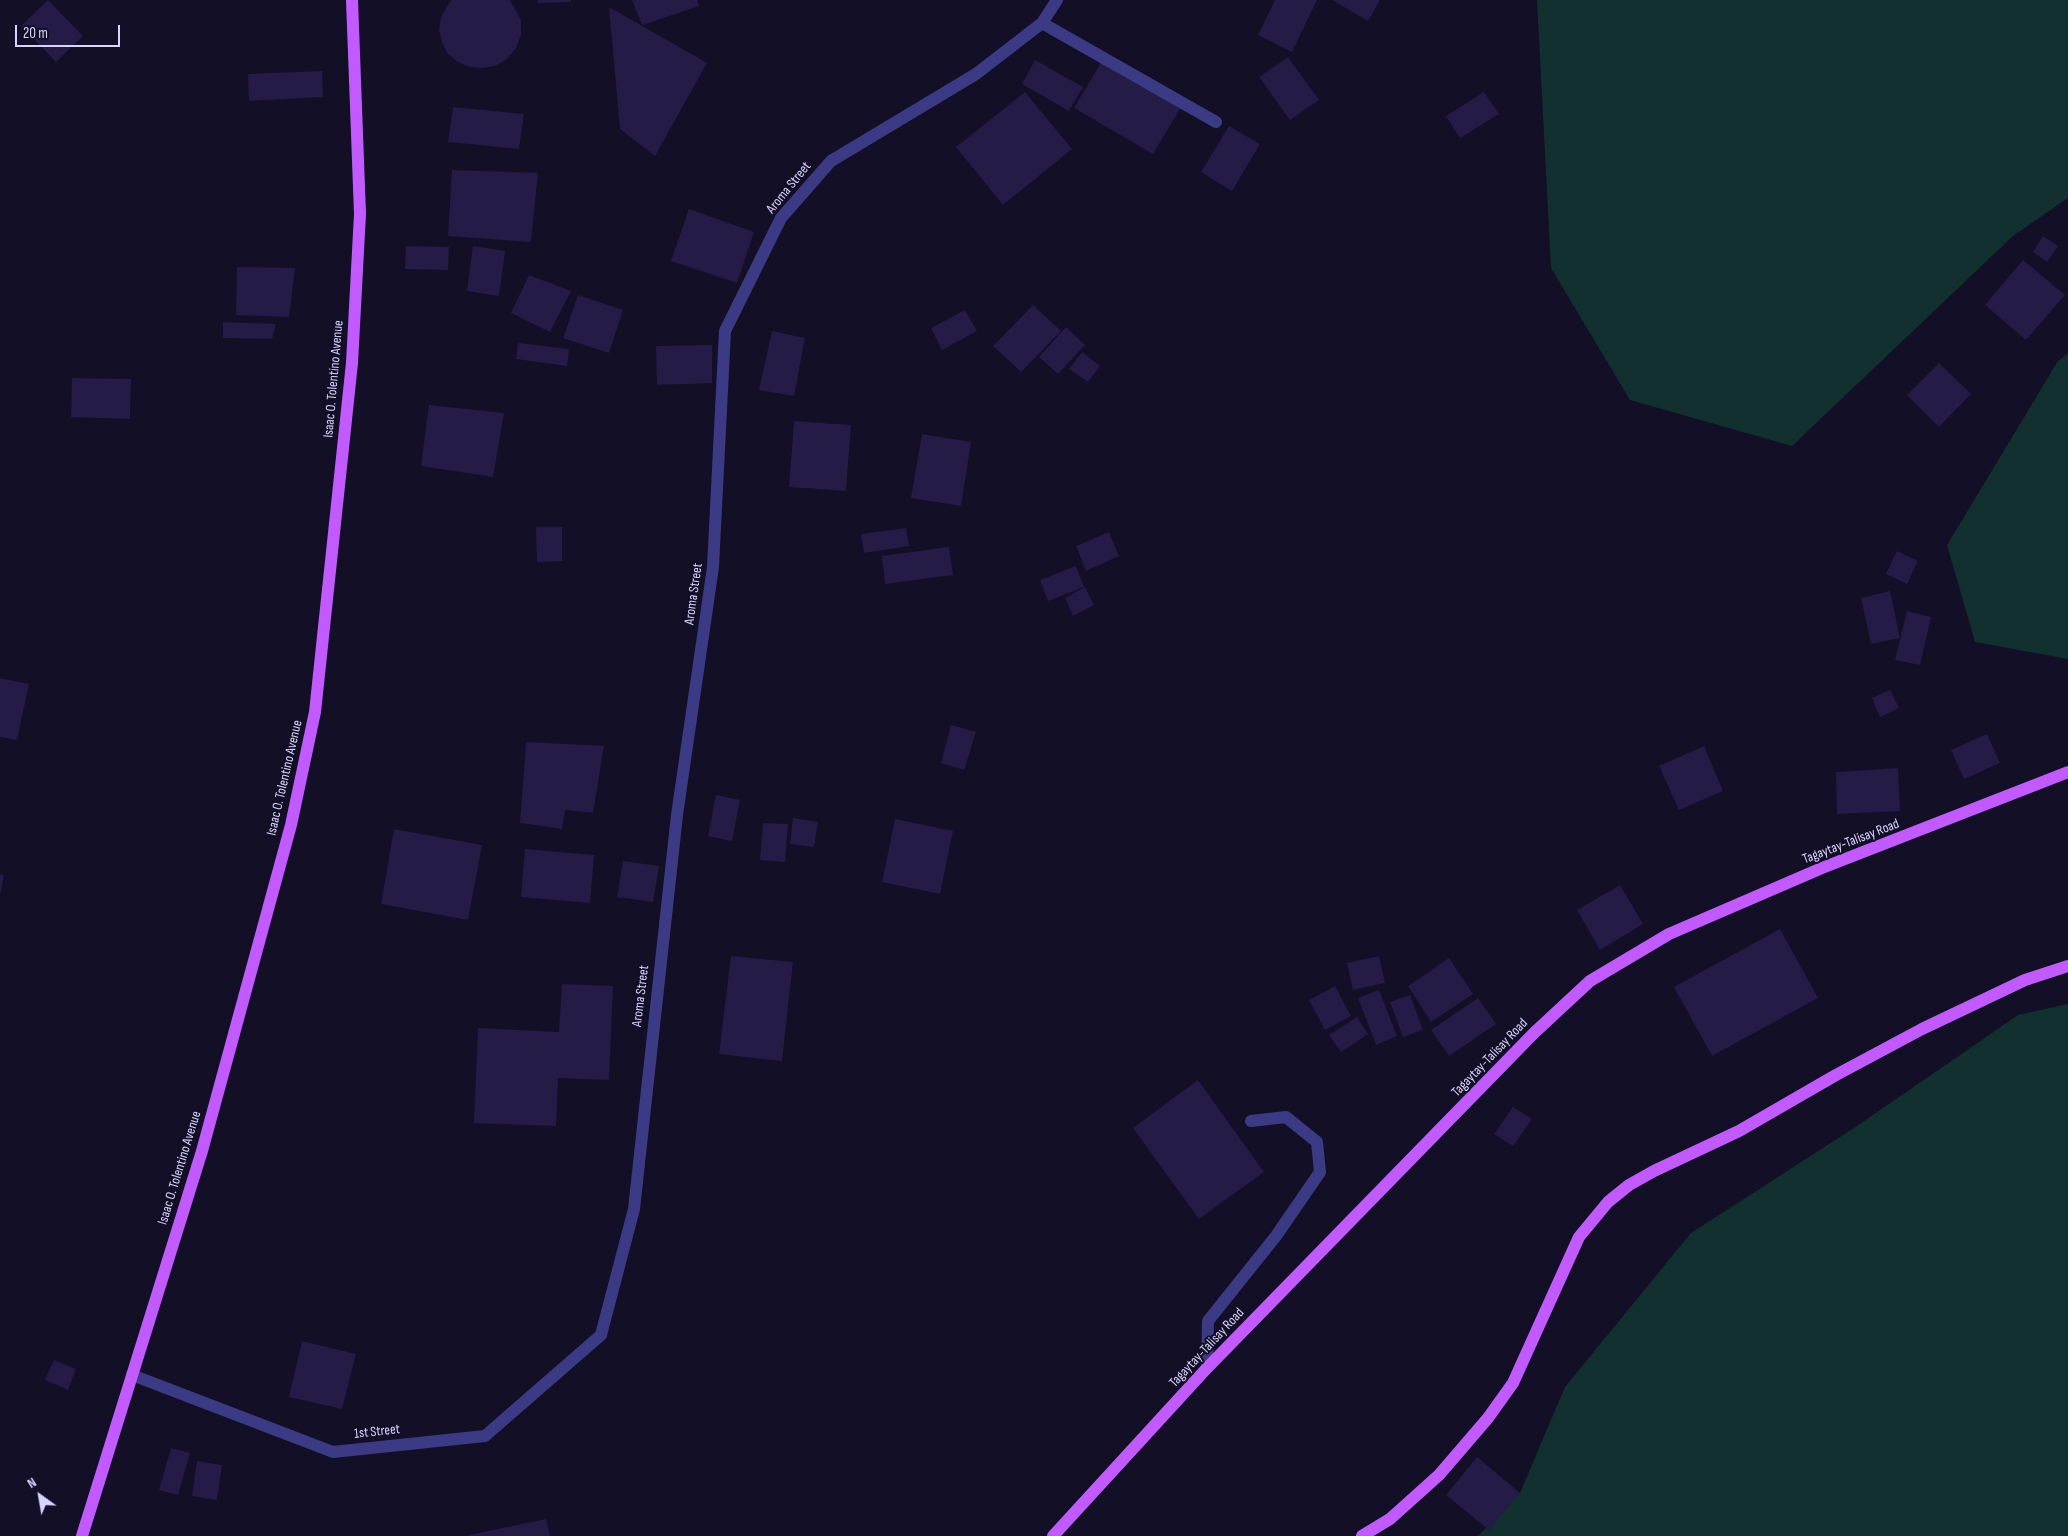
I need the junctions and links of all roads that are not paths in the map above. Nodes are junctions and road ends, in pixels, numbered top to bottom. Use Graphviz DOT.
graph roads {
  1 [pos="352,0"];
  2 [pos="1057,0"];
  3 [pos="1042,23"];
  4 [pos="1216,122"];
  5 [pos="2068,772"];
  6 [pos="2068,966"];
  7 [pos="1251,1121"];
  8 [pos="601,1335"];
  9 [pos="1207,1368"];
  10 [pos="132,1375"];
  11 [pos="82,1536"];
  12 [pos="1053,1536"];
  13 [pos="1362,1536"];
  1 -- 10 [label="main road, Isaac O. Tolentino Avenue"];
  2 -- 3 [label="street, Aroma Street"];
  3 -- 4 [label="street"];
  3 -- 8 [label="street, Aroma Street"];
  5 -- 9 [label="main road, Tagaytay-Talisay Road"];
  6 -- 13 [label="main road"];
  7 -- 9 [label="street"];
  8 -- 10 [label="street, 1st Street"];
  9 -- 12 [label="main road, Tagaytay-Talisay Road"];
  10 -- 11 [label="main road, Isaac O. Tolentino Avenue"];
}
